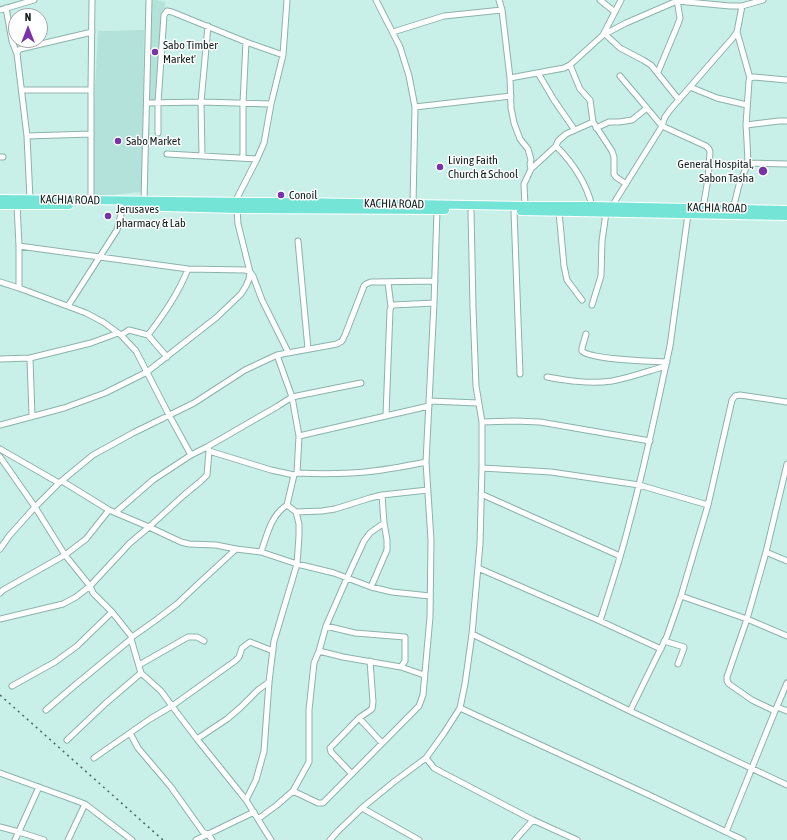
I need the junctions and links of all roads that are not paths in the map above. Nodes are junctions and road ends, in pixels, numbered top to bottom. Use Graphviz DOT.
graph roads {
  1 [pos="34,0"];
  2 [pos="92,0"];
  3 [pos="149,0"];
  4 [pos="287,0"];
  5 [pos="499,0"];
  6 [pos="600,0"];
  7 [pos="621,0"];
  8 [pos="761,0"];
  9 [pos="378,1"];
  10 [pos="677,1"];
  11 [pos="742,6"];
  12 [pos="6,8"];
  13 [pos="0,10"];
  14 [pos="502,10"];
  15 [pos="615,12"];
  16 [pos="208,26"];
  17 [pos="92,32"];
  18 [pos="393,32"];
  19 [pos="736,32"];
  20 [pos="604,35"];
  21 [pos="246,42"];
  22 [pos="17,54"];
  23 [pos="283,55"];
  24 [pos="570,65"];
  25 [pos="658,72"];
  26 [pos="538,73"];
  27 [pos="620,76"];
  28 [pos="510,78"];
  29 [pos="750,78"];
  30 [pos="787,80"];
  31 [pos="690,87"];
  32 [pos="22,90"];
  33 [pos="91,90"];
  34 [pos="511,96"];
  35 [pos="679,100"];
  36 [pos="201,102"];
  37 [pos="147,103"];
  38 [pos="158,103"];
  39 [pos="243,103"];
  40 [pos="271,104"];
  41 [pos="747,105"];
  42 [pos="415,106"];
  43 [pos="647,108"];
  44 [pos="787,121"];
  45 [pos="593,122"];
  46 [pos="746,125"];
  47 [pos="662,126"];
  48 [pos="596,128"];
  49 [pos="574,129"];
  50 [pos="158,133"];
  51 [pos="91,134"];
  52 [pos="27,136"];
  53 [pos="556,146"];
  54 [pos="167,154"];
  55 [pos="202,156"];
  56 [pos="243,158"];
  57 [pos="257,159"];
  58 [pos="748,163"];
  59 [pos="787,164"];
  60 [pos="531,169"];
  61 [pos="626,184"];
  62 [pos="0,199"];
  63 [pos="30,199"];
  64 [pos="91,200"];
  65 [pos="144,201"];
  66 [pos="0,204"];
  67 [pos="413,204"];
  68 [pos="17,205"];
  69 [pos="236,205"];
  70 [pos="123,206"];
  71 [pos="251,206"];
  72 [pos="525,206"];
  73 [pos="592,206"];
  74 [pos="612,206"];
  75 [pos="703,208"];
  76 [pos="733,209"];
  77 [pos="437,210"];
  78 [pos="787,210"];
  79 [pos="471,211"];
  80 [pos="514,211"];
  81 [pos="558,212"];
  82 [pos="606,213"];
  83 [pos="688,214"];
  84 [pos="787,216"];
  85 [pos="298,242"];
  86 [pos="19,246"];
  87 [pos="99,256"];
  88 [pos="188,269"];
  89 [pos="250,272"];
  90 [pos="435,281"];
  91 [pos="0,282"];
  92 [pos="388,282"];
  93 [pos="19,288"];
  94 [pos="582,300"];
  95 [pos="434,303"];
  96 [pos="592,305"];
  97 [pos="68,306"];
  98 [pos="391,307"];
  99 [pos="120,334"];
  100 [pos="586,334"];
  101 [pos="148,335"];
  102 [pos="308,349"];
  103 [pos="288,352"];
  104 [pos="277,354"];
  105 [pos="167,357"];
  106 [pos="30,358"];
  107 [pos="0,359"];
  108 [pos="667,364"];
  109 [pos="147,372"];
  110 [pos="520,374"];
  111 [pos="547,376"];
  112 [pos="361,383"];
  113 [pos="292,397"];
  114 [pos="787,402"];
  115 [pos="429,403"];
  116 [pos="478,403"];
  117 [pos="169,415"];
  118 [pos="386,415"];
  119 [pos="32,416"];
  120 [pos="482,422"];
  121 [pos="0,425"];
  122 [pos="299,436"];
  123 [pos="650,441"];
  124 [pos="0,449"];
  125 [pos="208,449"];
  126 [pos="191,455"];
  127 [pos="0,457"];
  128 [pos="426,462"];
  129 [pos="787,464"];
  130 [pos="482,468"];
  131 [pos="296,474"];
  132 [pos="60,482"];
  133 [pos="639,485"];
  134 [pos="428,490"];
  135 [pos="481,494"];
  136 [pos="382,495"];
  137 [pos="287,505"];
  138 [pos="708,505"];
  139 [pos="35,507"];
  140 [pos="109,510"];
  141 [pos="116,512"];
  142 [pos="296,512"];
  143 [pos="384,524"];
  144 [pos="149,527"];
  145 [pos="0,549"];
  146 [pos="236,549"];
  147 [pos="261,552"];
  148 [pos="766,552"];
  149 [pos="65,555"];
  150 [pos="620,556"];
  151 [pos="787,561"];
  152 [pos="297,564"];
  153 [pos="478,568"];
  154 [pos="346,578"];
  155 [pos="90,586"];
  156 [pos="370,587"];
  157 [pos="0,593"];
  158 [pos="430,596"];
  159 [pos="681,596"];
  160 [pos="112,612"];
  161 [pos="0,619"];
  162 [pos="747,619"];
  163 [pos="600,620"];
  164 [pos="326,626"];
  165 [pos="472,634"];
  166 [pos="787,636"];
  167 [pos="132,638"];
  168 [pos="204,641"];
  169 [pos="664,641"];
  170 [pos="660,648"];
  171 [pos="319,650"];
  172 [pos="273,651"];
  173 [pos="370,661"];
  174 [pos="678,664"];
  175 [pos="139,665"];
  176 [pos="401,667"];
  177 [pos="141,673"];
  178 [pos="424,674"];
  179 [pos="269,682"];
  180 [pos="787,682"];
  181 [pos="12,686"];
  182 [pos="172,706"];
  183 [pos="460,708"];
  184 [pos="776,709"];
  185 [pos="46,710"];
  186 [pos="630,711"];
  187 [pos="787,711"];
  188 [pos="359,718"];
  189 [pos="130,733"];
  190 [pos="197,739"];
  191 [pos="67,740"];
  192 [pos="382,743"];
  193 [pos="94,758"];
  194 [pos="426,758"];
  195 [pos="752,768"];
  196 [pos="0,773"];
  197 [pos="352,774"];
  198 [pos="787,785"];
  199 [pos="39,787"];
  200 [pos="293,791"];
  201 [pos="246,800"];
  202 [pos="85,804"];
  203 [pos="362,808"];
  204 [pos="254,812"];
  205 [pos="258,819"];
  206 [pos="533,820"];
  207 [pos="0,827"];
  208 [pos="19,832"];
  209 [pos="726,832"];
  210 [pos="208,834"];
  211 [pos="15,840"];
  212 [pos="44,840"];
  213 [pos="68,840"];
  214 [pos="132,840"];
  215 [pos="196,840"];
  216 [pos="212,840"];
  217 [pos="271,840"];
  218 [pos="330,840"];
  219 [pos="419,840"];
  220 [pos="515,840"];
  221 [pos="577,840"];
  222 [pos="743,840"];
  1 -- 12 [label="street"];
  2 -- 17 [label="street"];
  3 -- 37 [label="street"];
  4 -- 23 [label="street"];
  5 -- 14 [label="street"];
  6 -- 15 [label="street"];
  7 -- 15 [label="street"];
  8 -- 11 [label="street"];
  9 -- 18 [label="street"];
  10 -- 11 [label="street"];
  10 -- 20 [label="street"];
  10 -- 25 [label="street"];
  11 -- 19 [label="street"];
  12 -- 13 [label="street"];
  12 -- 22 [label="street"];
  14 -- 18 [label="street"];
  14 -- 28 [label="street"];
  15 -- 20 [label="street"];
  16 -- 21 [label="street"];
  16 -- 36 [label="street"];
  16 -- 38 [label="street"];
  17 -- 22 [label="street"];
  17 -- 33 [label="street"];
  18 -- 42 [label="street"];
  19 -- 29 [label="street"];
  19 -- 31 [label="street"];
  20 -- 24 [label="street"];
  20 -- 25 [label="street"];
  21 -- 23 [label="street"];
  21 -- 39 [label="street"];
  22 -- 32 [label="street"];
  23 -- 40 [label="street"];
  24 -- 26 [label="street"];
  24 -- 45 [label="street"];
  25 -- 35 [label="street"];
  26 -- 28 [label="street"];
  26 -- 49 [label="street"];
  27 -- 43 [label="street"];
  28 -- 34 [label="street"];
  29 -- 30 [label="street"];
  29 -- 41 [label="street"];
  31 -- 35 [label="street"];
  31 -- 41 [label="street"];
  32 -- 33 [label="street"];
  32 -- 52 [label="street"];
  33 -- 51 [label="street"];
  34 -- 42 [label="street"];
  34 -- 60 [label="street"];
  35 -- 47 [label="street"];
  36 -- 38 [label="street"];
  36 -- 39 [label="street"];
  36 -- 55 [label="street"];
  37 -- 38 [label="street"];
  37 -- 65 [label="street"];
  38 -- 50 [label="street"];
  39 -- 40 [label="street"];
  39 -- 56 [label="street"];
  40 -- 57 [label="street"];
  41 -- 46 [label="street"];
  42 -- 67 [label="street"];
  43 -- 47 [label="street"];
  43 -- 48 [label="street"];
  44 -- 46 [label="street"];
  45 -- 48 [label="street"];
  45 -- 49 [label="street"];
  46 -- 58 [label="street"];
  47 -- 61 [label="street"];
  47 -- 75 [label="street"];
  48 -- 61 [label="street"];
  49 -- 53 [label="street"];
  51 -- 52 [label="street"];
  51 -- 64 [label="street"];
  52 -- 63 [label="street"];
  53 -- 60 [label="street"];
  53 -- 73 [label="street"];
  54 -- 55 [label="street"];
  55 -- 56 [label="street"];
  56 -- 57 [label="street"];
  57 -- 69 [label="street"];
  58 -- 59 [label="street"];
  58 -- 76 [label="street"];
  60 -- 72 [label="street"];
  61 -- 74 [label="street"];
  62 -- 63 [label="highway, KACHIA ROAD"];
  63 -- 64 [label="highway, KACHIA ROAD"];
  64 -- 65 [label="highway, KACHIA ROAD"];
  65 -- 69 [label="highway, KACHIA ROAD"];
  66 -- 68 [label="highway, KACHIA ROAD"];
  67 -- 71 [label="highway, KACHIA ROAD"];
  67 -- 72 [label="highway, KACHIA ROAD"];
  68 -- 70 [label="highway, KACHIA ROAD"];
  68 -- 86 [label="street"];
  69 -- 70 [label="highway, KACHIA ROAD"];
  69 -- 71 [label="highway, KACHIA ROAD"];
  69 -- 89 [label="street"];
  70 -- 87 [label="street"];
  71 -- 77 [label="highway, KACHIA ROAD"];
  72 -- 73 [label="highway, KACHIA ROAD"];
  73 -- 74 [label="highway, KACHIA ROAD"];
  74 -- 75 [label="highway, KACHIA ROAD"];
  75 -- 76 [label="highway, KACHIA ROAD"];
  76 -- 78 [label="highway, KACHIA ROAD"];
  77 -- 79 [label="highway, KACHIA ROAD"];
  77 -- 90 [label="street"];
  79 -- 80 [label="highway, KACHIA ROAD"];
  79 -- 116 [label="street"];
  80 -- 81 [label="highway, KACHIA ROAD"];
  80 -- 110 [label="street"];
  81 -- 82 [label="highway, KACHIA ROAD"];
  81 -- 94 [label="street"];
  82 -- 83 [label="highway, KACHIA ROAD"];
  82 -- 96 [label="street"];
  83 -- 84 [label="highway, KACHIA ROAD"];
  83 -- 108 [label="street"];
  85 -- 102 [label="street"];
  86 -- 87 [label="street"];
  86 -- 93 [label="street"];
  87 -- 88 [label="street"];
  87 -- 97 [label="street"];
  88 -- 89 [label="street"];
  88 -- 101 [label="street"];
  89 -- 103 [label="street"];
  89 -- 105 [label="street"];
  90 -- 92 [label="street"];
  90 -- 95 [label="street"];
  91 -- 93 [label="street"];
  92 -- 98 [label="street"];
  92 -- 102 [label="street"];
  93 -- 97 [label="street"];
  95 -- 98 [label="street"];
  95 -- 115 [label="street"];
  97 -- 99 [label="street"];
  98 -- 118 [label="street"];
  99 -- 101 [label="street"];
  99 -- 106 [label="street"];
  99 -- 109 [label="street"];
  100 -- 108 [label="street"];
  101 -- 105 [label="street"];
  102 -- 103 [label="street"];
  103 -- 104 [label="street"];
  104 -- 113 [label="street"];
  104 -- 117 [label="street"];
  105 -- 109 [label="street"];
  106 -- 107 [label="street"];
  106 -- 119 [label="street"];
  108 -- 111 [label="street"];
  108 -- 123 [label="street"];
  109 -- 117 [label="street"];
  109 -- 119 [label="street"];
  112 -- 113 [label="street"];
  113 -- 122 [label="street"];
  113 -- 125 [label="street"];
  114 -- 138 [label="street"];
  115 -- 116 [label="street"];
  115 -- 118 [label="street"];
  115 -- 128 [label="street"];
  116 -- 120 [label="street"];
  117 -- 126 [label="street"];
  117 -- 132 [label="street"];
  118 -- 122 [label="street"];
  119 -- 121 [label="street"];
  120 -- 123 [label="street"];
  120 -- 130 [label="street"];
  122 -- 131 [label="street"];
  123 -- 133 [label="street"];
  124 -- 132 [label="street"];
  125 -- 126 [label="street"];
  125 -- 131 [label="street"];
  125 -- 144 [label="street"];
  126 -- 141 [label="street"];
  127 -- 139 [label="street"];
  128 -- 131 [label="street"];
  128 -- 134 [label="street"];
  129 -- 148 [label="street"];
  130 -- 133 [label="street"];
  130 -- 135 [label="street"];
  131 -- 137 [label="street"];
  132 -- 139 [label="street"];
  132 -- 140 [label="street"];
  133 -- 138 [label="street"];
  133 -- 150 [label="street"];
  134 -- 136 [label="street"];
  134 -- 158 [label="street"];
  135 -- 150 [label="street"];
  135 -- 153 [label="street"];
  136 -- 142 [label="street"];
  136 -- 143 [label="street"];
  137 -- 142 [label="street"];
  137 -- 147 [label="street"];
  138 -- 159 [label="street"];
  139 -- 145 [label="street"];
  139 -- 149 [label="street"];
  140 -- 141 [label="street"];
  140 -- 149 [label="street"];
  141 -- 144 [label="street"];
  142 -- 152 [label="street"];
  143 -- 154 [label="street"];
  143 -- 156 [label="street"];
  144 -- 146 [label="street"];
  144 -- 155 [label="street"];
  146 -- 147 [label="street"];
  146 -- 167 [label="street"];
  147 -- 152 [label="street"];
  148 -- 151 [label="street"];
  148 -- 162 [label="street"];
  149 -- 155 [label="street"];
  149 -- 157 [label="street"];
  150 -- 163 [label="street"];
  152 -- 154 [label="street"];
  152 -- 172 [label="street"];
  153 -- 163 [label="street"];
  153 -- 165 [label="street"];
  154 -- 156 [label="street"];
  154 -- 164 [label="street"];
  155 -- 160 [label="street"];
  155 -- 161 [label="street"];
  156 -- 158 [label="street"];
  158 -- 178 [label="street"];
  159 -- 162 [label="street"];
  159 -- 169 [label="street"];
  160 -- 167 [label="street"];
  160 -- 181 [label="street"];
  162 -- 166 [label="street"];
  162 -- 184 [label="street"];
  163 -- 170 [label="street"];
  164 -- 171 [label="street"];
  164 -- 176 [label="street"];
  165 -- 183 [label="street"];
  165 -- 186 [label="street"];
  167 -- 175 [label="street"];
  167 -- 185 [label="street"];
  168 -- 175 [label="street"];
  169 -- 170 [label="street"];
  169 -- 174 [label="street"];
  170 -- 186 [label="street"];
  171 -- 173 [label="street"];
  171 -- 200 [label="street"];
  172 -- 179 [label="street"];
  172 -- 182 [label="street"];
  173 -- 176 [label="street"];
  173 -- 188 [label="street"];
  175 -- 177 [label="street"];
  176 -- 178 [label="street"];
  177 -- 182 [label="street"];
  177 -- 191 [label="street"];
  178 -- 192 [label="street"];
  179 -- 190 [label="street"];
  179 -- 201 [label="street"];
  180 -- 184 [label="street"];
  182 -- 189 [label="street"];
  182 -- 190 [label="street"];
  183 -- 194 [label="street"];
  183 -- 209 [label="street"];
  184 -- 187 [label="street"];
  184 -- 195 [label="street"];
  186 -- 195 [label="street"];
  188 -- 192 [label="street"];
  188 -- 197 [label="street"];
  189 -- 193 [label="street"];
  189 -- 210 [label="street"];
  190 -- 201 [label="street"];
  192 -- 197 [label="street"];
  194 -- 203 [label="street"];
  194 -- 206 [label="street"];
  195 -- 198 [label="street"];
  195 -- 209 [label="street"];
  196 -- 199 [label="street"];
  197 -- 200 [label="street"];
  199 -- 202 [label="street"];
  199 -- 208 [label="street"];
  200 -- 205 [label="street"];
  201 -- 204 [label="street"];
  202 -- 213 [label="street"];
  202 -- 214 [label="street"];
  203 -- 218 [label="street"];
  203 -- 219 [label="street"];
  204 -- 205 [label="street"];
  204 -- 210 [label="street"];
  205 -- 217 [label="street"];
  206 -- 220 [label="street"];
  206 -- 221 [label="street"];
  207 -- 208 [label="street"];
  208 -- 211 [label="street"];
  208 -- 212 [label="street"];
  209 -- 222 [label="street"];
  210 -- 215 [label="street"];
  210 -- 216 [label="street"];
}
